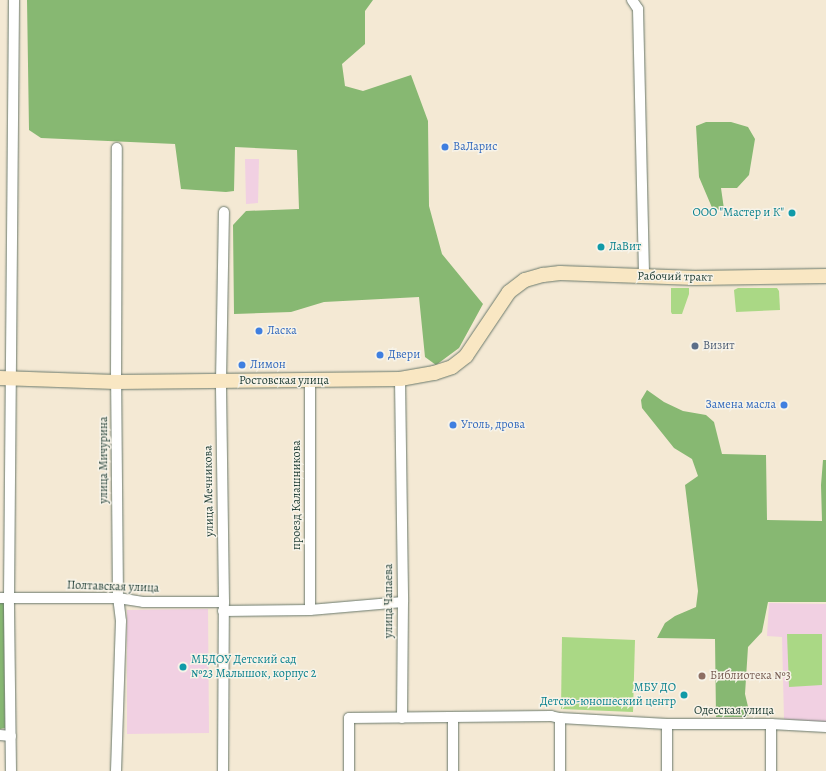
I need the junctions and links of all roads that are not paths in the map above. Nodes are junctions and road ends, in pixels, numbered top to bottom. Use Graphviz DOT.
graph roads {
  1 [pos="14,0"];
  2 [pos="632,0"];
  3 [pos="117,148"];
  4 [pos="224,212"];
  5 [pos="826,276"];
  6 [pos="644,277"];
  7 [pos="525,280"];
  8 [pos="5,378"];
  9 [pos="400,379"];
  10 [pos="221,381"];
  11 [pos="310,381"];
  12 [pos="116,382"];
  13 [pos="5,598"];
  14 [pos="118,598"];
  15 [pos="403,602"];
  16 [pos="224,606"];
  17 [pos="310,610"];
  18 [pos="453,717"];
  19 [pos="402,718"];
  20 [pos="560,718"];
  21 [pos="667,724"];
  22 [pos="771,724"];
  23 [pos="826,727"];
  24 [pos="0,735"];
  25 [pos="11,736"];
  26 [pos="11,771"];
  27 [pos="116,771"];
  28 [pos="223,771"];
  29 [pos="349,771"];
  30 [pos="453,771"];
  31 [pos="560,771"];
  32 [pos="667,771"];
  33 [pos="771,771"];
  1 -- 8 [label="street"];
  2 -- 6 [label="street"];
  3 -- 12 [label="street, улица Мичурина"];
  4 -- 10 [label="street, улица Мечникова"];
  5 -- 6 [label="street, Рабочий тракт"];
  6 -- 7 [label="street, Рабочий тракт"];
  7 -- 9 [label="street, Ростовская улица"];
  8 -- 12 [label="street, Ростовская улица"];
  8 -- 13 [label="street"];
  9 -- 11 [label="street, Ростовская улица"];
  9 -- 15 [label="street, улица Чапаева"];
  10 -- 11 [label="street, Ростовская улица"];
  10 -- 12 [label="street, Ростовская улица"];
  10 -- 16 [label="street, улица Мечникова"];
  11 -- 17 [label="street, проезд Калашникова"];
  12 -- 14 [label="street, улица Мичурина"];
  13 -- 14 [label="street, Полтавская улица"];
  13 -- 25 [label="street"];
  14 -- 16 [label="street, Полтавская улица"];
  14 -- 27 [label="street, улица Мичурина"];
  15 -- 17 [label="street, Полтавская улица"];
  15 -- 19 [label="street, улица Чапаева"];
  16 -- 17 [label="street, Полтавская улица"];
  16 -- 28 [label="street, улица Мечникова"];
  18 -- 19 [label="street, Одесская улица"];
  18 -- 20 [label="street, Одесская улица"];
  18 -- 30 [label="street"];
  19 -- 29 [label="street"];
  20 -- 21 [label="street, Одесская улица"];
  20 -- 31 [label="street"];
  21 -- 22 [label="street, Одесская улица"];
  21 -- 32 [label="street"];
  22 -- 23 [label="street, Одесская улица"];
  22 -- 33 [label="street"];
  24 -- 25 [label="street"];
  25 -- 26 [label="street"];
}
